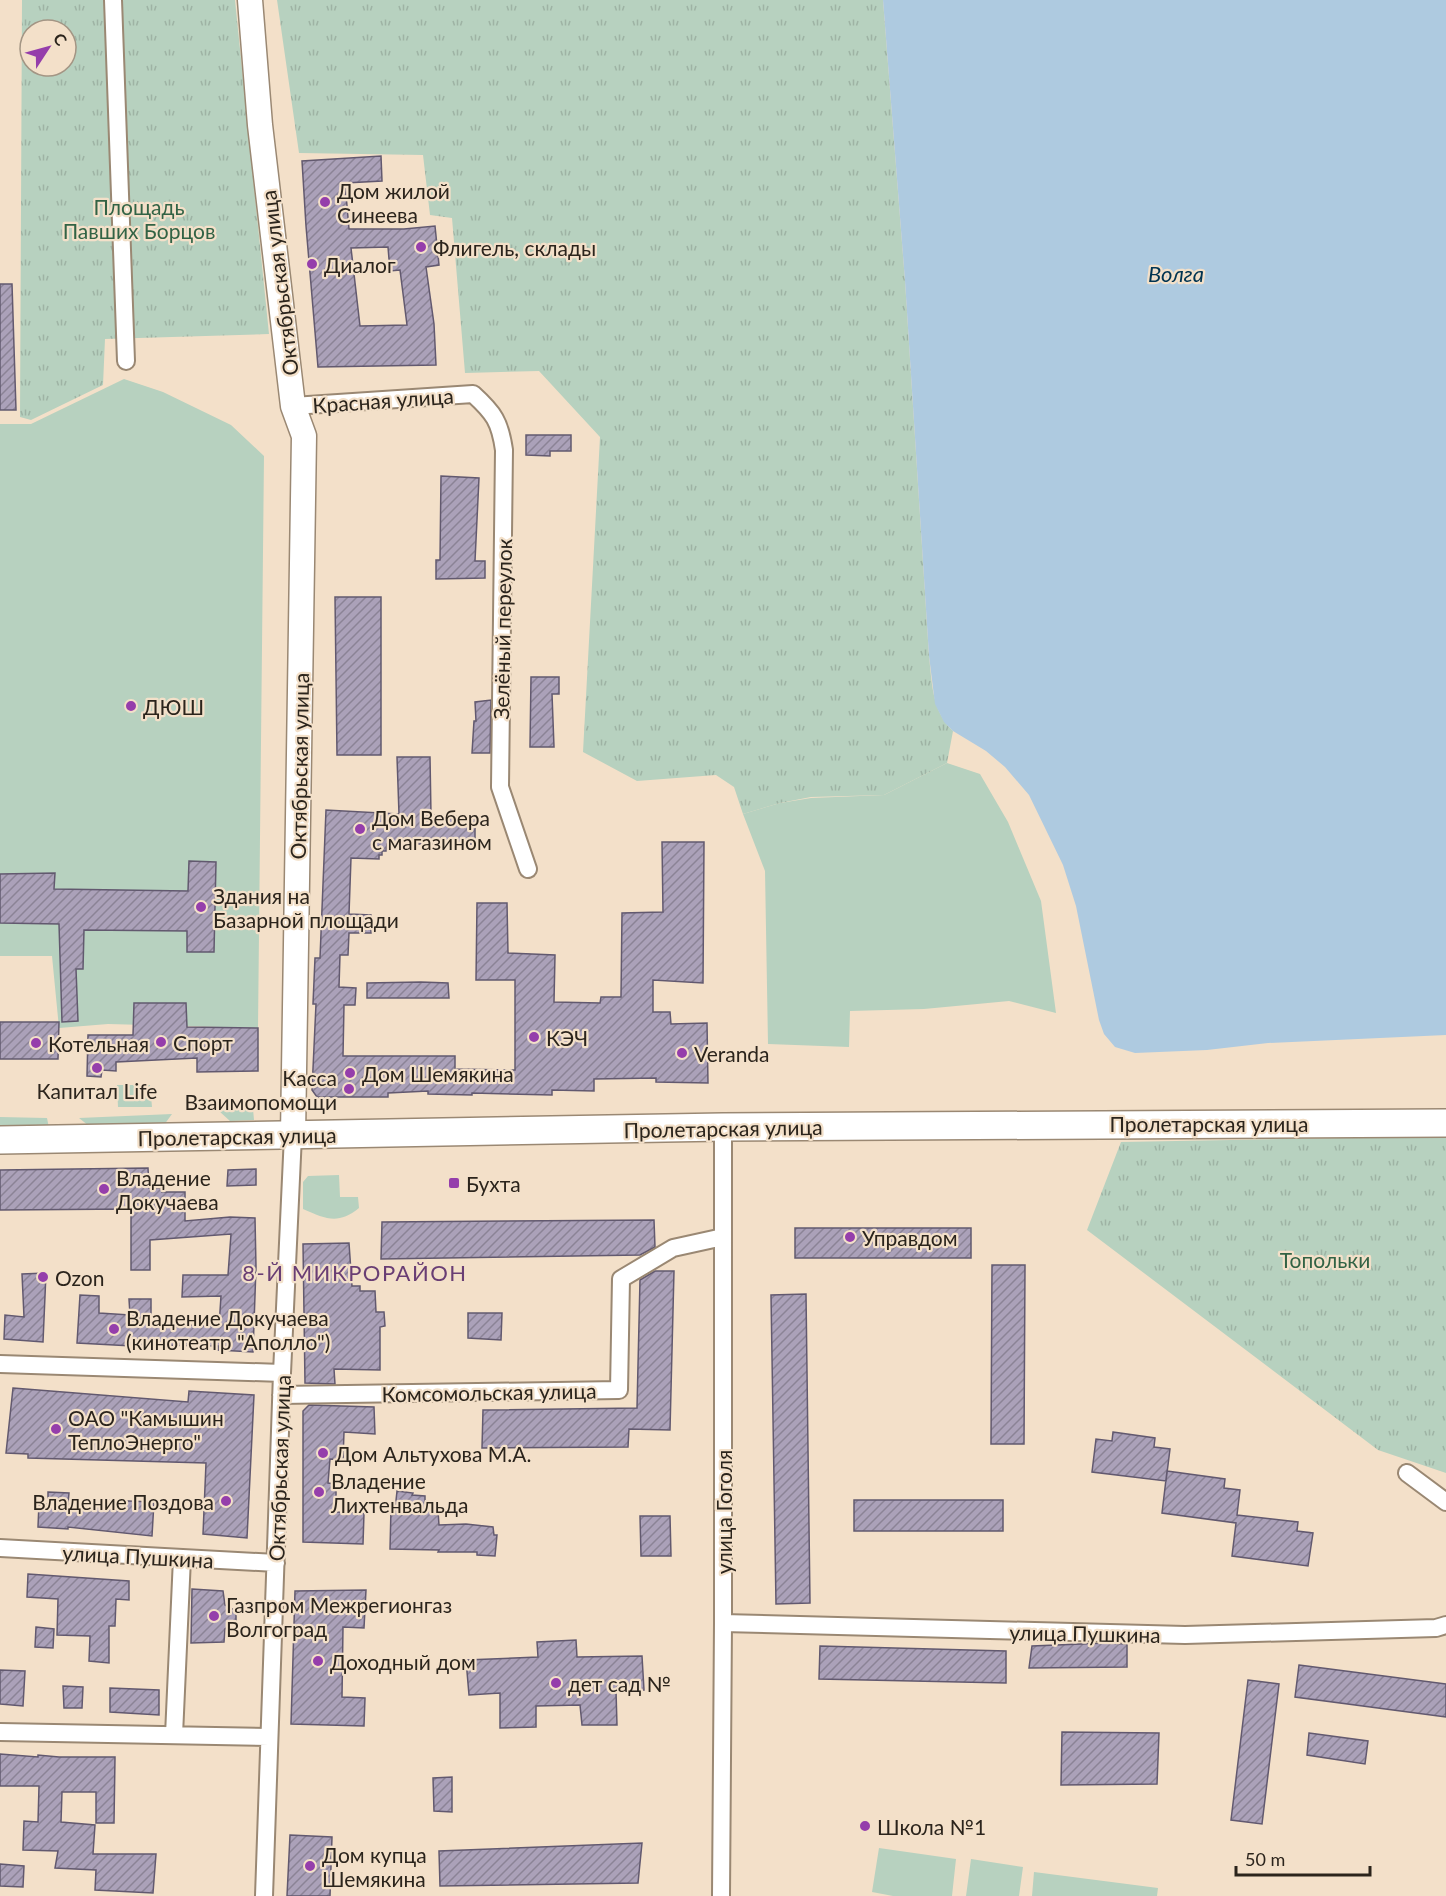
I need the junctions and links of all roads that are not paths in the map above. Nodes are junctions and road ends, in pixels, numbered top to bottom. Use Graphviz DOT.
graph roads {
  1 [pos="113,0"];
  2 [pos="250,0"];
  3 [pos="126,361"];
  4 [pos="473,394"];
  5 [pos="293,406"];
  6 [pos="528,869"];
  7 [pos="1446,1123"];
  8 [pos="723,1127"];
  9 [pos="293,1136"];
  10 [pos="0,1140"];
  11 [pos="723,1237"];
  12 [pos="0,1364"];
  13 [pos="282,1373"];
  14 [pos="281,1395"];
  15 [pos="1407,1473"];
  16 [pos="1446,1502"];
  17 [pos="0,1548"];
  18 [pos="182,1558"];
  19 [pos="276,1563"];
  20 [pos="723,1623"];
  21 [pos="1446,1625"];
  22 [pos="0,1732"];
  23 [pos="174,1736"];
  24 [pos="270,1737"];
  25 [pos="264,1896"];
  26 [pos="721,1896"];
  1 -- 3 [label="street"];
  2 -- 5 [label="street, Октябрьская улица"];
  4 -- 5 [label="street, Красная улица"];
  4 -- 6 [label="street, Зелёный переулок"];
  5 -- 9 [label="street, Октябрьская улица"];
  7 -- 8 [label="main road, Пролетарская улица"];
  8 -- 9 [label="main road, Пролетарская улица"];
  8 -- 11 [label="street, улица Гоголя"];
  9 -- 10 [label="main road, Пролетарская улица"];
  9 -- 13 [label="street, Октябрьская улица"];
  11 -- 14 [label="street, Комсомольская улица"];
  11 -- 20 [label="street, улица Гоголя"];
  12 -- 13 [label="street"];
  13 -- 14 [label="street, Октябрьская улица"];
  14 -- 19 [label="street, Октябрьская улица"];
  15 -- 16 [label="street"];
  17 -- 18 [label="street, улица Пушкина"];
  18 -- 19 [label="street, улица Пушкина"];
  18 -- 23 [label="street"];
  19 -- 24 [label="street, Октябрьская улица"];
  20 -- 21 [label="street, улица Пушкина"];
  20 -- 26 [label="street, улица Гоголя"];
  22 -- 23 [label="street"];
  23 -- 24 [label="street"];
  24 -- 25 [label="street, Октябрьская улица"];
}
